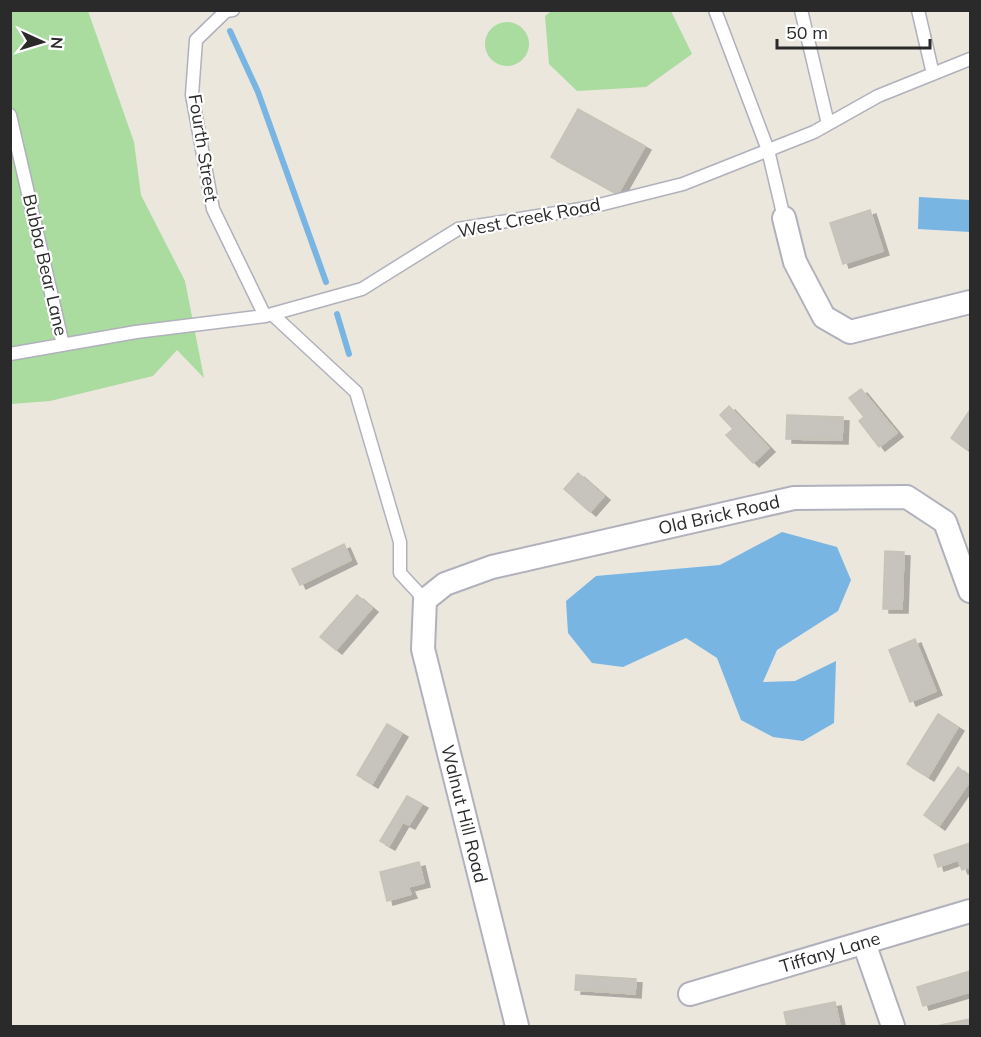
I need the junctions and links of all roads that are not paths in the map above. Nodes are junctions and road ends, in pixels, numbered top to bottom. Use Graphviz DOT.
graph roads {
  1 [pos="232,10"];
  2 [pos="715,10"];
  3 [pos="801,10"];
  4 [pos="918,10"];
  5 [pos="970,59"];
  6 [pos="933,74"];
  7 [pos="10,115"];
  8 [pos="828,124"];
  9 [pos="768,150"];
  10 [pos="784,218"];
  11 [pos="970,302"];
  12 [pos="268,315"];
  13 [pos="63,345"];
  14 [pos="10,354"];
  15 [pos="970,591"];
  16 [pos="425,600"];
  17 [pos="970,911"];
  18 [pos="864,944"];
  19 [pos="690,994"];
  20 [pos="517,1026"];
  21 [pos="893,1026"];
  1 -- 12 [label="lane, Fourth Street"];
  2 -- 9 [label="lane"];
  3 -- 8 [label="lane"];
  4 -- 6 [label="lane"];
  5 -- 6 [label="lane, West Creek Road"];
  6 -- 8 [label="lane, West Creek Road"];
  7 -- 13 [label="lane, Bubba Bear Lane"];
  8 -- 9 [label="lane, West Creek Road"];
  9 -- 10 [label="lane"];
  9 -- 12 [label="lane, West Creek Road"];
  10 -- 11 [label="street"];
  12 -- 13 [label="lane, West Creek Road"];
  12 -- 16 [label="lane"];
  13 -- 14 [label="lane, West Creek Road"];
  15 -- 16 [label="street, Old Brick Road"];
  16 -- 20 [label="street, Walnut Hill Road"];
  17 -- 18 [label="street, Tiffany Lane"];
  18 -- 19 [label="street, Tiffany Lane"];
  18 -- 21 [label="street"];
}
